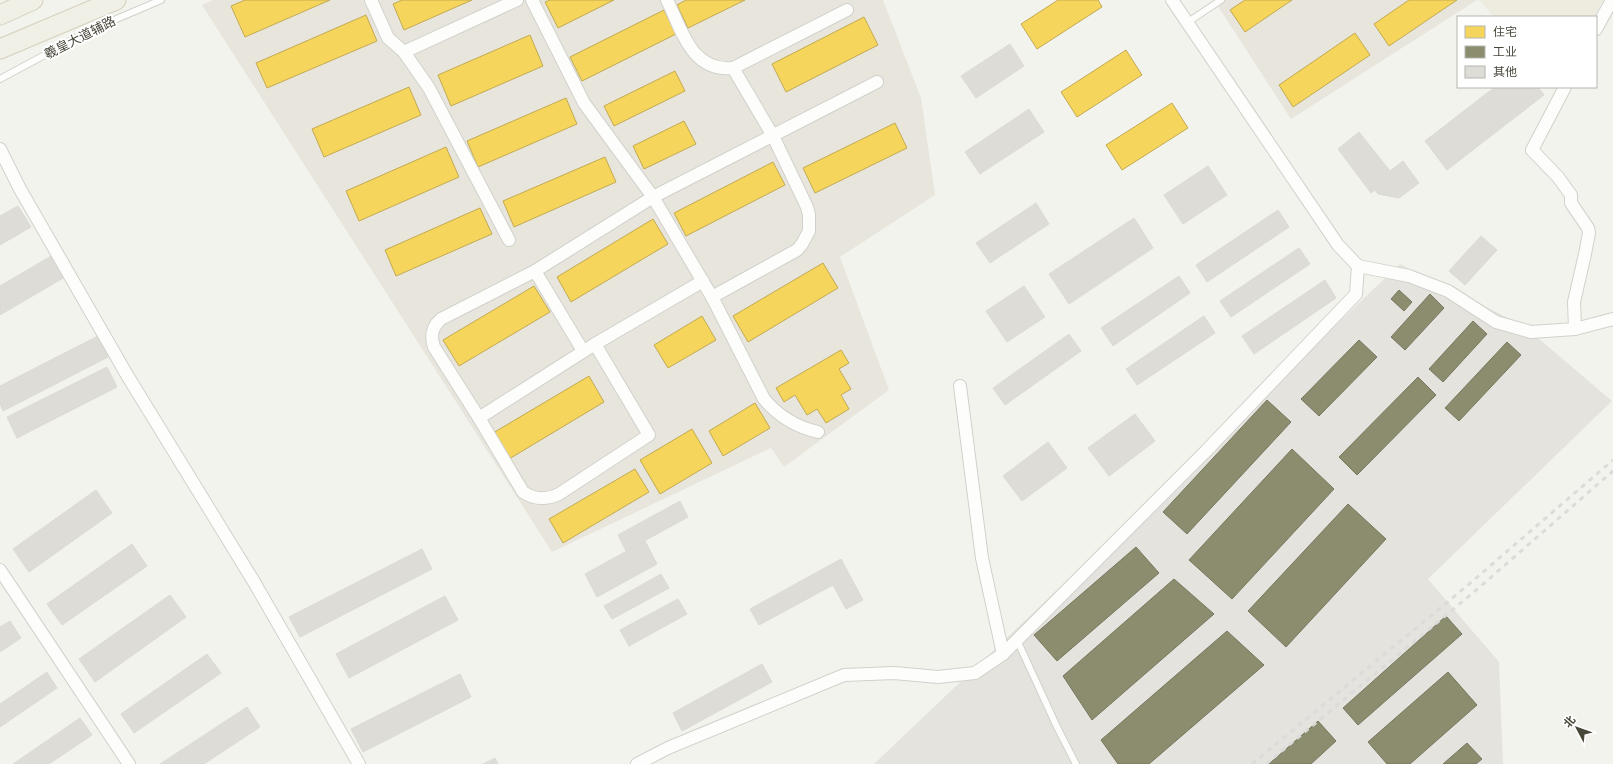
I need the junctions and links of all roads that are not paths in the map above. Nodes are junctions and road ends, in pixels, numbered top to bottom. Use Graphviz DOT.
graph roads {
  1 [pos="33,0"];
  2 [pos="116,0"];
  3 [pos="161,0"];
  4 [pos="371,0"];
  5 [pos="517,0"];
  6 [pos="532,0"];
  7 [pos="667,0"];
  8 [pos="1172,0"];
  9 [pos="1221,0"];
  10 [pos="1612,0"];
  11 [pos="847,10"];
  12 [pos="0,15"];
  13 [pos="1188,22"];
  14 [pos="1597,27"];
  15 [pos="0,50"];
  16 [pos="404,52"];
  17 [pos="733,68"];
  18 [pos="0,79"];
  19 [pos="877,82"];
  20 [pos="1564,88"];
  21 [pos="773,136"];
  22 [pos="0,149"];
  23 [pos="653,197"];
  24 [pos="510,240"];
  25 [pos="1358,266"];
  26 [pos="535,270"];
  27 [pos="703,282"];
  28 [pos="712,297"];
  29 [pos="1613,319"];
  30 [pos="1575,330"];
  31 [pos="595,344"];
  32 [pos="583,351"];
  33 [pos="960,386"];
  34 [pos="479,418"];
  35 [pos="818,432"];
  36 [pos="0,570"];
  37 [pos="1017,640"];
  38 [pos="1003,654"];
  39 [pos="129,764"];
  40 [pos="359,764"];
  41 [pos="637,764"];
  42 [pos="1076,764"];
  1 -- 12 [label="main road"];
  2 -- 15 [label="main road"];
  3 -- 18 [label="lane, 羲皇大道辅路"];
  4 -- 16 [label="street"];
  5 -- 16 [label="street"];
  6 -- 23 [label="street"];
  7 -- 17 [label="street"];
  8 -- 13 [label="street"];
  9 -- 13 [label="lane"];
  10 -- 14 [label="street"];
  11 -- 17 [label="street"];
  13 -- 25 [label="street"];
  16 -- 24 [label="street"];
  17 -- 21 [label="street"];
  19 -- 21 [label="street"];
  20 -- 30 [label="street"];
  21 -- 23 [label="street"];
  21 -- 28 [label="street"];
  22 -- 40 [label="street"];
  23 -- 26 [label="street"];
  23 -- 27 [label="street"];
  25 -- 30 [label="street"];
  25 -- 37 [label="street"];
  26 -- 32 [label="street"];
  26 -- 34 [label="street"];
  27 -- 28 [label="street"];
  27 -- 31 [label="street"];
  28 -- 35 [label="street"];
  29 -- 30 [label="street"];
  31 -- 32 [label="street"];
  31 -- 34 [label="street"];
  32 -- 34 [label="street"];
  33 -- 38 [label="street"];
  36 -- 39 [label="street"];
  37 -- 38 [label="street"];
  37 -- 42 [label="lane"];
  38 -- 41 [label="street"];
}
